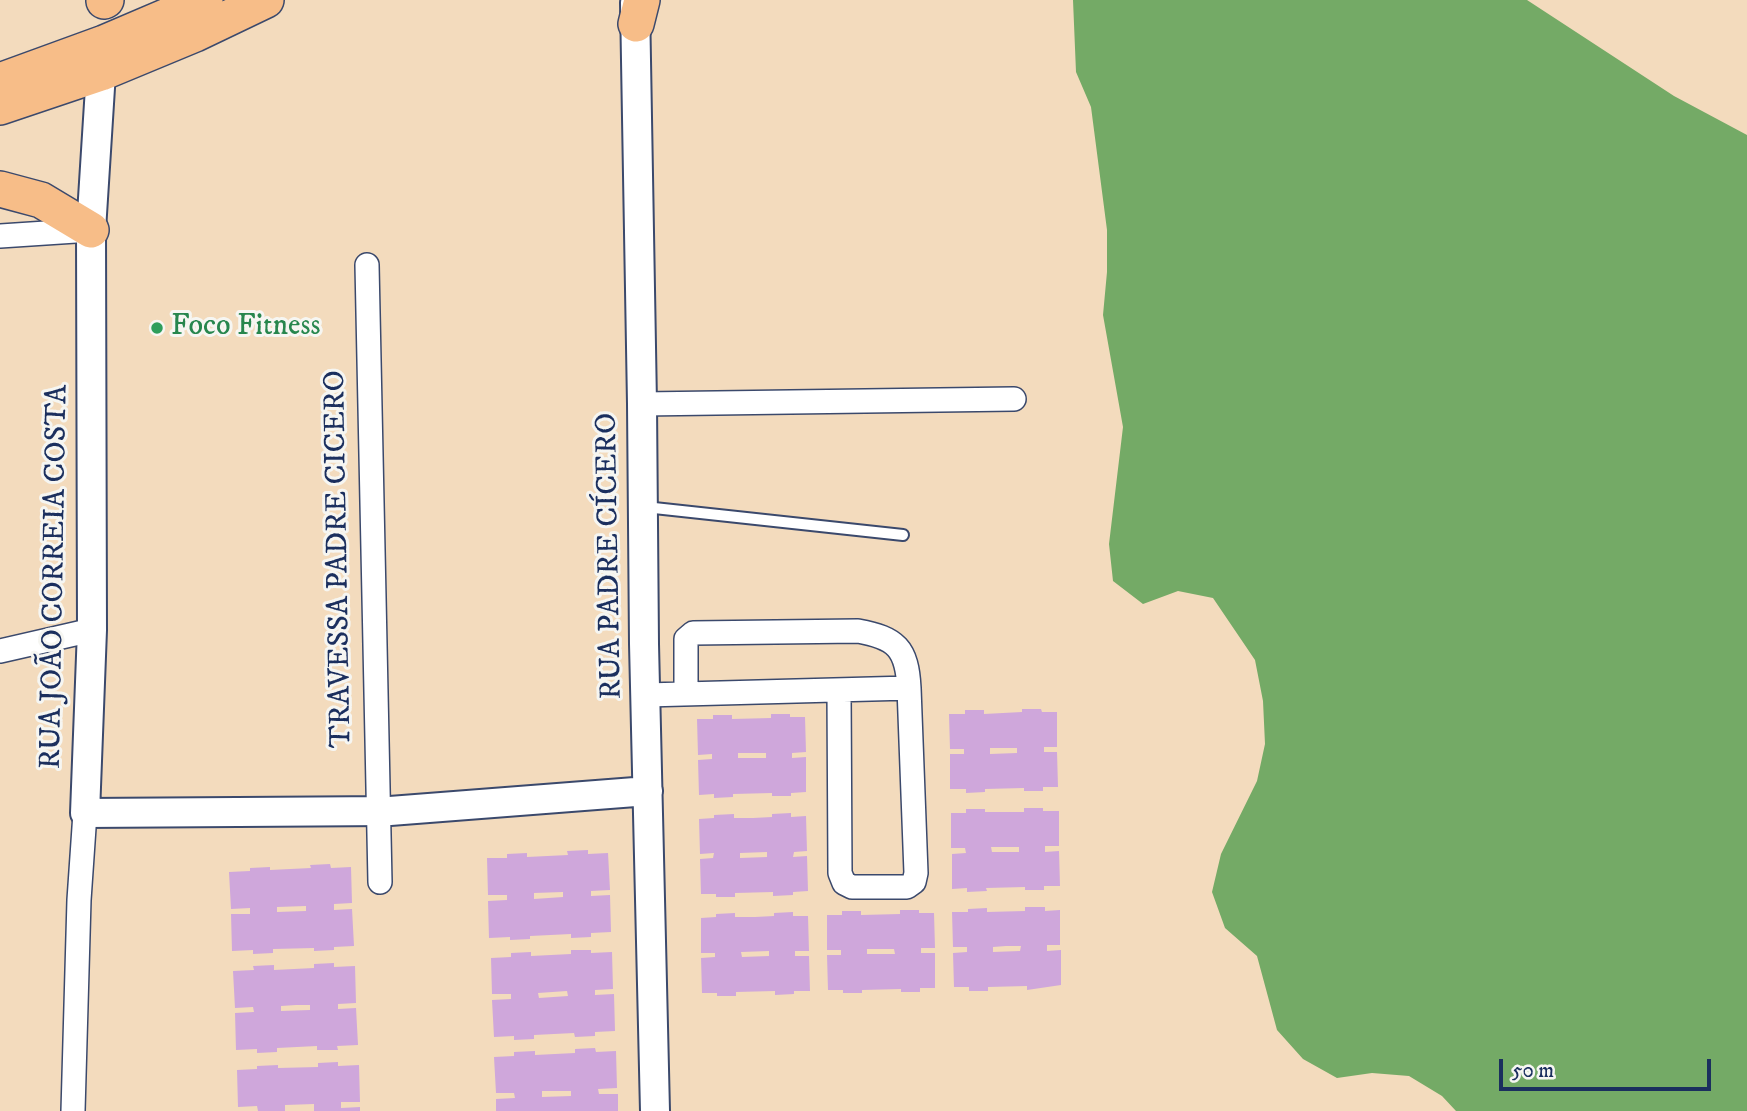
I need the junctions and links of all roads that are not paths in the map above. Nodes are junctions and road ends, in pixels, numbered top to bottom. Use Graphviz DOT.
graph roads {
  1 [pos="104,0"];
  2 [pos="205,0"];
  3 [pos="266,0"];
  4 [pos="638,8"];
  5 [pos="102,58"];
  6 [pos="0,81"];
  7 [pos="0,107"];
  8 [pos="0,189"];
  9 [pos="91,230"];
  10 [pos="0,236"];
  11 [pos="368,265"];
  12 [pos="1014,399"];
  13 [pos="642,404"];
  14 [pos="643,506"];
  15 [pos="903,535"];
  16 [pos="92,630"];
  17 [pos="0,651"];
  18 [pos="909,688"];
  19 [pos="839,691"];
  20 [pos="686,694"];
  21 [pos="646,695"];
  22 [pos="648,791"];
  23 [pos="378,811"];
  24 [pos="85,813"];
  25 [pos="380,883"];
  26 [pos="73,1111"];
  27 [pos="655,1111"];
  1 -- 5 [label="street"];
  2 -- 5 [label="main road"];
  3 -- 5 [label="main road"];
  4 -- 13 [label="street, RUA PADRE CÍCERO"];
  5 -- 6 [label="main road"];
  5 -- 7 [label="main road"];
  5 -- 9 [label="street, RUA JOÃO CORREIA COSTA"];
  8 -- 9 [label="main road"];
  9 -- 10 [label="street"];
  9 -- 16 [label="street, RUA JOÃO CORREIA COSTA"];
  11 -- 23 [label="street, TRAVESSA PADRE CICERO"];
  12 -- 13 [label="street"];
  13 -- 14 [label="street, RUA PADRE CÍCERO"];
  14 -- 15 [label="lane"];
  14 -- 21 [label="street, RUA PADRE CÍCERO"];
  16 -- 17 [label="street"];
  16 -- 24 [label="street, RUA JOÃO CORREIA COSTA"];
  18 -- 19 [label="street"];
  18 -- 19 [label="street"];
  18 -- 20 [label="street"];
  19 -- 20 [label="street"];
  20 -- 21 [label="street"];
  21 -- 22 [label="street, RUA PADRE CÍCERO"];
  22 -- 23 [label="street"];
  22 -- 27 [label="street, RUA PADRE CÍCERO"];
  23 -- 24 [label="street"];
  23 -- 25 [label="street, TRAVESSA PADRE CICERO"];
  24 -- 26 [label="street, RUA JOÃO CORREIA COSTA"];
}
